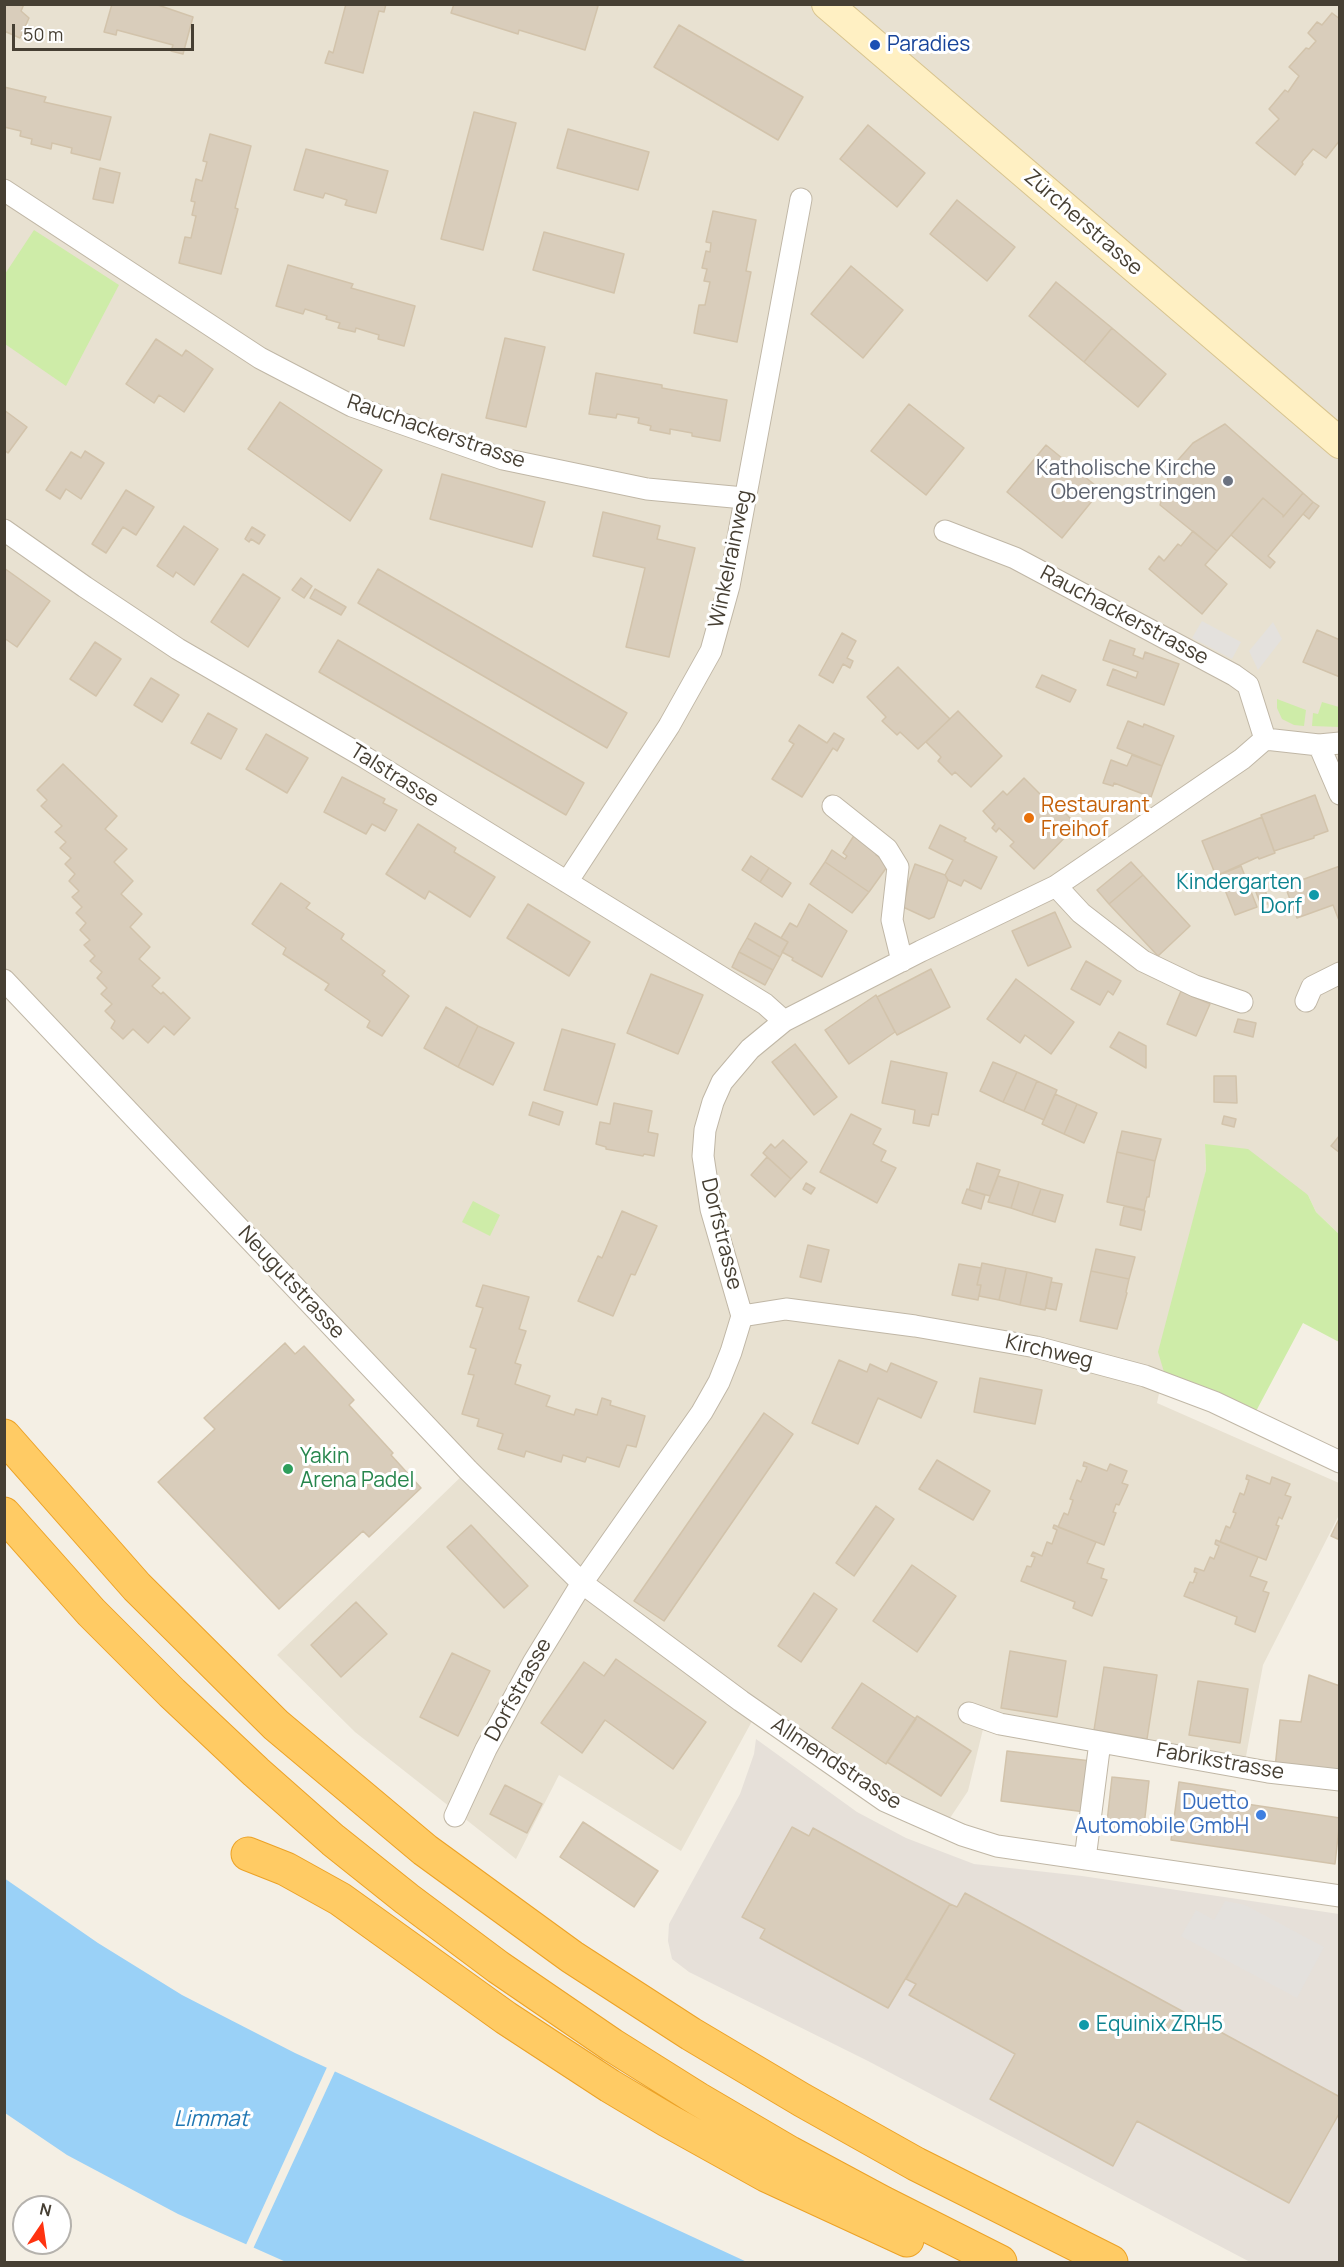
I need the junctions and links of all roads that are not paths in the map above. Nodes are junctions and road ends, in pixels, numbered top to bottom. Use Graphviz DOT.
graph roads {
  1 [pos="827,4"];
  2 [pos="4,190"];
  3 [pos="801,198"];
  4 [pos="1340,443"];
  5 [pos="744,498"];
  6 [pos="4,530"];
  7 [pos="945,531"];
  8 [pos="1265,739"];
  9 [pos="1329,744"];
  10 [pos="1340,794"];
  11 [pos="833,806"];
  12 [pos="567,882"];
  13 [pos="1056,886"];
  14 [pos="902,961"];
  15 [pos="1340,973"];
  16 [pos="4,980"];
  17 [pos="1306,1001"];
  18 [pos="1242,1002"];
  19 [pos="784,1021"];
  20 [pos="742,1316"];
  21 [pos="4,1436"];
  22 [pos="1340,1462"];
  23 [pos="4,1514"];
  24 [pos="582,1582"];
  25 [pos="969,1713"];
  26 [pos="1100,1742"];
  27 [pos="1340,1780"];
  28 [pos="455,1816"];
  29 [pos="248,1854"];
  30 [pos="1084,1859"];
  31 [pos="1340,1896"];
  32 [pos="958,2262"];
  33 [pos="999,2262"];
  34 [pos="1111,2262"];
  1 -- 4 [label="main road, Zürcherstrasse"];
  2 -- 5 [label="street, Rauchackerstrasse"];
  3 -- 5 [label="street, Winkelrainweg"];
  5 -- 12 [label="street, Winkelrainweg"];
  6 -- 12 [label="street, Talstrasse"];
  7 -- 8 [label="street, Rauchackerstrasse"];
  8 -- 9 [label="street"];
  8 -- 13 [label="street, Dorfstrasse"];
  9 -- 10 [label="street"];
  11 -- 14 [label="street"];
  12 -- 19 [label="street, Talstrasse"];
  13 -- 14 [label="street, Dorfstrasse"];
  13 -- 18 [label="street"];
  14 -- 19 [label="street, Dorfstrasse"];
  15 -- 17 [label="street"];
  16 -- 24 [label="street, Neugutstrasse"];
  19 -- 20 [label="street, Dorfstrasse"];
  20 -- 22 [label="street, Kirchweg"];
  20 -- 24 [label="street, Dorfstrasse"];
  21 -- 34 [label="highway"];
  23 -- 33 [label="highway"];
  24 -- 28 [label="street, Dorfstrasse"];
  24 -- 30 [label="street, Allmendstrasse"];
  25 -- 26 [label="street, Fabrikstrasse"];
  26 -- 27 [label="street, Fabrikstrasse"];
  26 -- 30 [label="street"];
  29 -- 32 [label="highway"];
  30 -- 31 [label="street, Allmendstrasse"];
}
